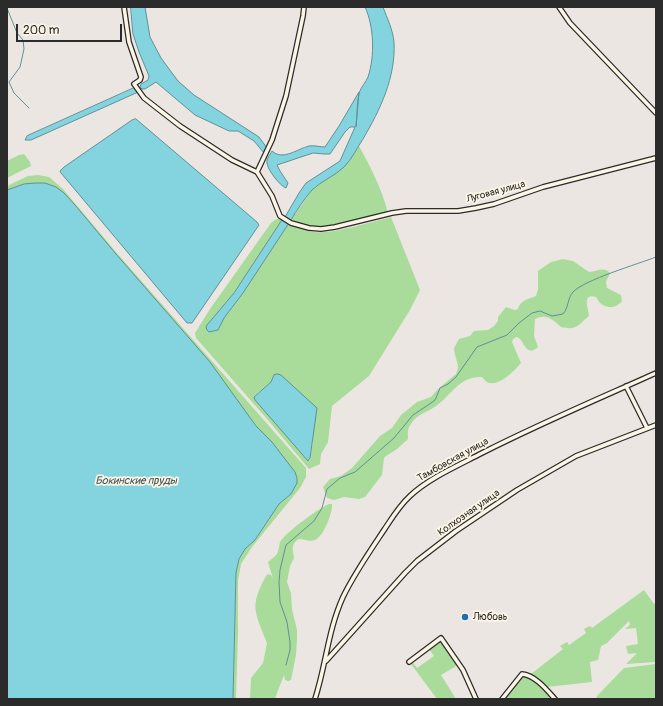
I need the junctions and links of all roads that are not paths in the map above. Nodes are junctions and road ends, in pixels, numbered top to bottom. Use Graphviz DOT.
graph roads {
  1 [pos="124,7"];
  2 [pos="304,7"];
  3 [pos="559,7"];
  4 [pos="656,113"];
  5 [pos="656,158"];
  6 [pos="257,172"];
  7 [pos="656,373"];
  8 [pos="626,386"];
  9 [pos="656,425"];
  10 [pos="647,428"];
  11 [pos="326,662"];
  12 [pos="409,662"];
  13 [pos="315,699"];
  14 [pos="476,699"];
  15 [pos="502,699"];
  16 [pos="555,699"];
  1 -- 6 [label="street"];
  2 -- 6 [label="street"];
  3 -- 4 [label="street"];
  5 -- 6 [label="street, Луговая улица"];
  7 -- 8 [label="street, Тамбовская улица"];
  8 -- 10 [label="street"];
  8 -- 11 [label="street, Тамбовская улица"];
  9 -- 10 [label="street, Колхозная улица"];
  10 -- 11 [label="street, Колхозная улица"];
  11 -- 13 [label="street, Тамбовская улица"];
  12 -- 14 [label="street"];
  15 -- 16 [label="street"];
}
